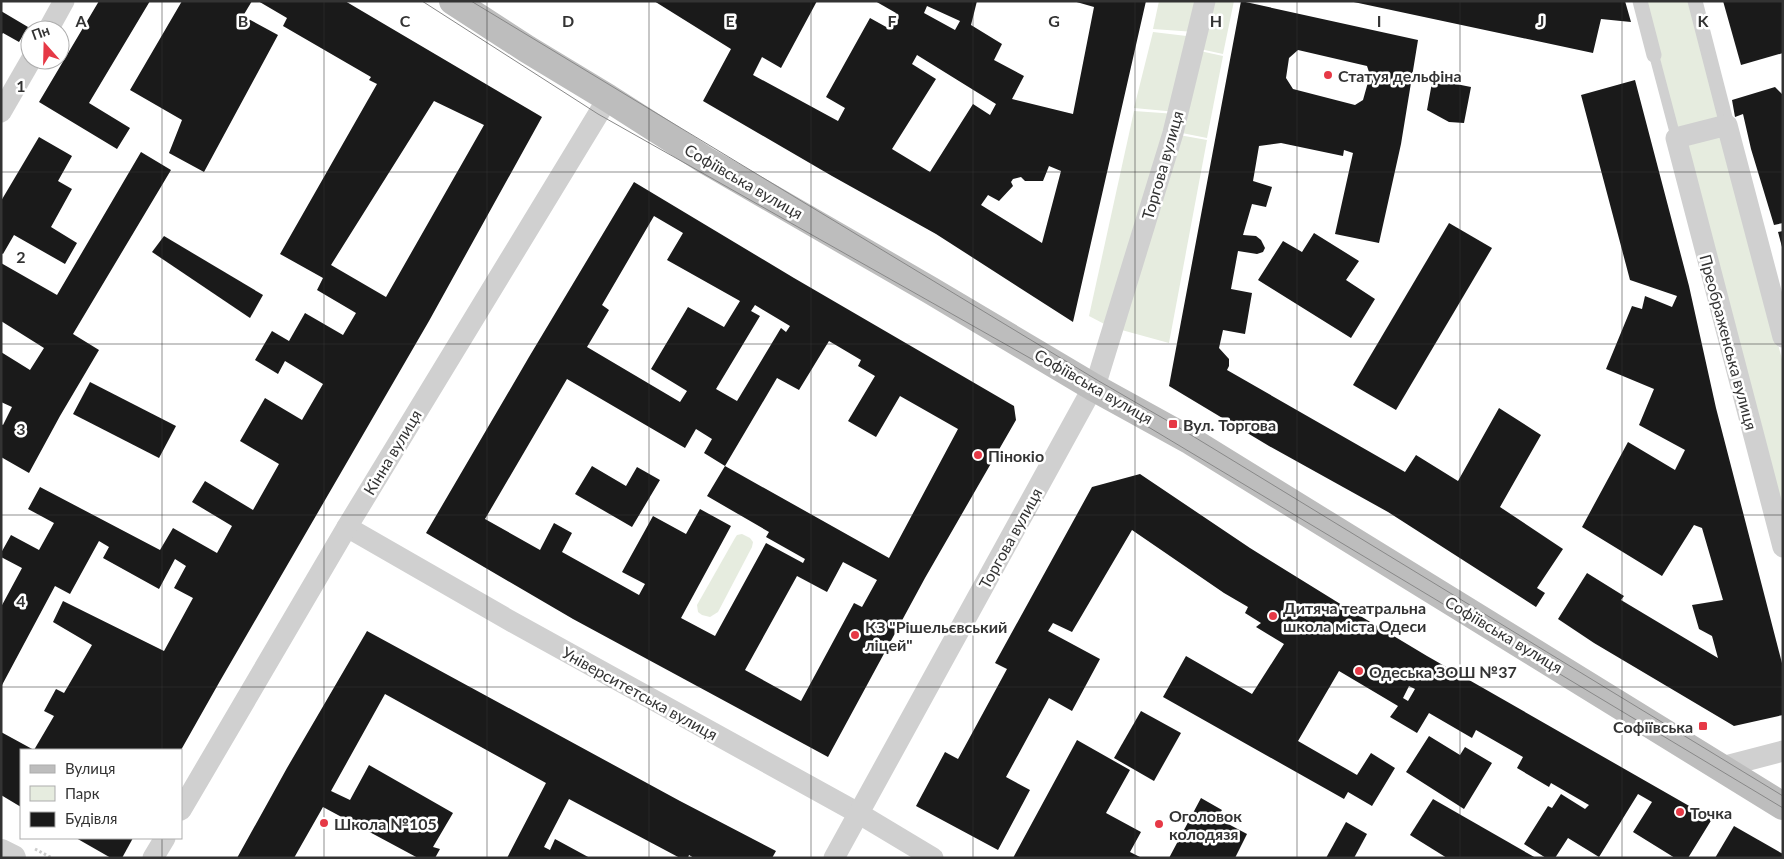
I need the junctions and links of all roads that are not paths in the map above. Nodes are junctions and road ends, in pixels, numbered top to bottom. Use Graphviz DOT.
graph roads {
  1 [pos="64,1"];
  2 [pos="453,1"];
  3 [pos="1205,1"];
  4 [pos="1640,1"];
  5 [pos="1695,1"];
  6 [pos="54,20"];
  7 [pos="1654,55"];
  8 [pos="25,70"];
  9 [pos="608,98"];
  10 [pos="1,112"];
  11 [pos="1727,125"];
  12 [pos="1676,138"];
  13 [pos="1783,337"];
  14 [pos="1095,384"];
  15 [pos="347,527"];
  16 [pos="1783,547"];
  17 [pos="1783,751"];
  18 [pos="1722,767"];
  19 [pos="1783,806"];
  20 [pos="182,808"];
  21 [pos="858,813"];
  22 [pos="164,839"];
  23 [pos="1,852"];
  24 [pos="13,858"];
  25 [pos="153,858"];
  26 [pos="834,858"];
  27 [pos="933,858"];
  1 -- 6 [label="street"];
  2 -- 9 [label="main road, Софіївська вулиця"];
  3 -- 14 [label="street, Торгова вулиця"];
  4 -- 7 [label="street, Преображенська вулиця"];
  5 -- 11 [label="street"];
  7 -- 12 [label="lane, Преображенська вулиця"];
  8 -- 10 [label="street"];
  9 -- 14 [label="main road, Софіївська вулиця"];
  9 -- 15 [label="street, Кінна вулиця"];
  11 -- 12 [label="street"];
  11 -- 13 [label="street"];
  12 -- 16 [label="street, Преображенська вулиця"];
  14 -- 18 [label="main road, Софіївська вулиця"];
  14 -- 21 [label="street, Торгова вулиця"];
  15 -- 20 [label="street, Кінна вулиця"];
  15 -- 21 [label="street, Університетська вулиця"];
  17 -- 18 [label="street"];
  18 -- 19 [label="main road, Софіївська вулиця"];
  21 -- 26 [label="street, Торгова вулиця"];
  21 -- 27 [label="street, Університетська вулиця"];
  22 -- 25 [label="street"];
  23 -- 24 [label="street"];
}
